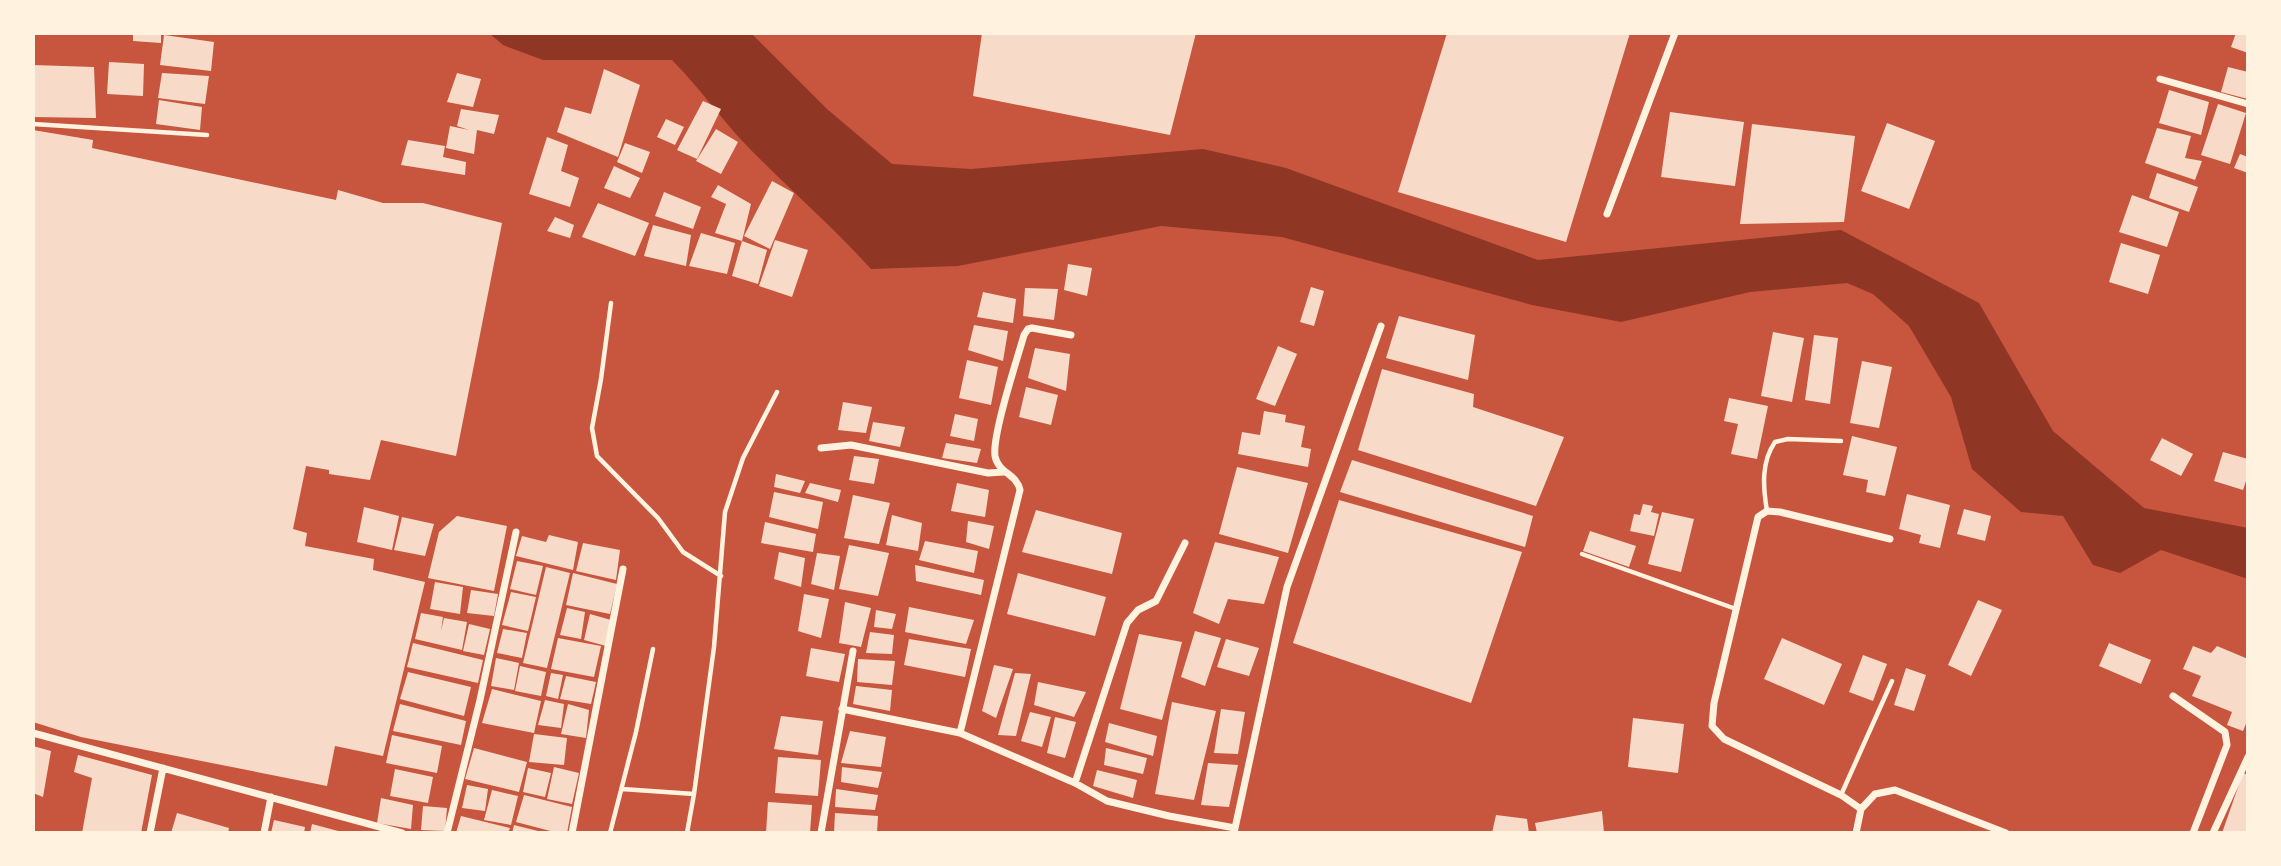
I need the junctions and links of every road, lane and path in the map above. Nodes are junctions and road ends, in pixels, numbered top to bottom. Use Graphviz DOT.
graph roads {
  1 [pos="1675,33"];
  2 [pos="2160,79"];
  3 [pos="2248,104"];
  4 [pos="33,124"];
  5 [pos="207,135"];
  6 [pos="1607,214"];
  7 [pos="611,303"];
  8 [pos="1381,326"];
  9 [pos="1071,334"];
  10 [pos="777,392"];
  11 [pos="1841,441"];
  12 [pos="821,448"];
  13 [pos="1004,472"];
  14 [pos="1767,511"];
  15 [pos="516,532"];
  16 [pos="1890,539"];
  17 [pos="1185,543"];
  18 [pos="1582,554"];
  19 [pos="623,569"];
  20 [pos="721,576"];
  21 [pos="1736,609"];
  22 [pos="653,649"];
  23 [pos="853,651"];
  24 [pos="1892,681"];
  25 [pos="2173,696"];
  26 [pos="842,709"];
  27 [pos="33,733"];
  28 [pos="960,733"];
  29 [pos="2248,757"];
  30 [pos="163,768"];
  31 [pos="1075,783"];
  32 [pos="621,789"];
  33 [pos="694,794"];
  34 [pos="1841,795"];
  35 [pos="271,797"];
  36 [pos="1861,809"];
  37 [pos="372,824"];
  38 [pos="1235,831"];
  39 [pos="150,833"];
  40 [pos="264,833"];
  41 [pos="370,833"];
  42 [pos="402,833"];
  43 [pos="447,833"];
  44 [pos="572,833"];
  45 [pos="610,833"];
  46 [pos="687,833"];
  47 [pos="821,833"];
  48 [pos="1856,833"];
  49 [pos="2006,833"];
  50 [pos="2193,833"];
  51 [pos="2213,833"];
  1 -- 6 [label="street"];
  2 -- 3 [label="street"];
  4 -- 5 [label="lane"];
  7 -- 20 [label="lane"];
  8 -- 38 [label="street"];
  9 -- 13 [label="street"];
  10 -- 20 [label="lane"];
  11 -- 14 [label="lane"];
  12 -- 13 [label="street"];
  13 -- 28 [label="street"];
  14 -- 16 [label="street"];
  14 -- 21 [label="street"];
  15 -- 43 [label="street"];
  17 -- 31 [label="street"];
  18 -- 21 [label="lane"];
  19 -- 44 [label="street"];
  20 -- 33 [label="lane"];
  21 -- 34 [label="street"];
  22 -- 32 [label="lane"];
  23 -- 26 [label="street"];
  24 -- 34 [label="lane"];
  25 -- 50 [label="street"];
  26 -- 28 [label="street"];
  26 -- 47 [label="street"];
  27 -- 30 [label="street"];
  28 -- 31 [label="street"];
  29 -- 51 [label="street"];
  30 -- 35 [label="street"];
  30 -- 39 [label="street"];
  31 -- 38 [label="street"];
  32 -- 33 [label="lane"];
  32 -- 45 [label="lane"];
  33 -- 46 [label="lane"];
  34 -- 36 [label="street"];
  35 -- 37 [label="street"];
  35 -- 40 [label="street"];
  36 -- 48 [label="street"];
  36 -- 49 [label="street"];
  37 -- 41 [label="lane"];
  37 -- 42 [label="street"];
}
